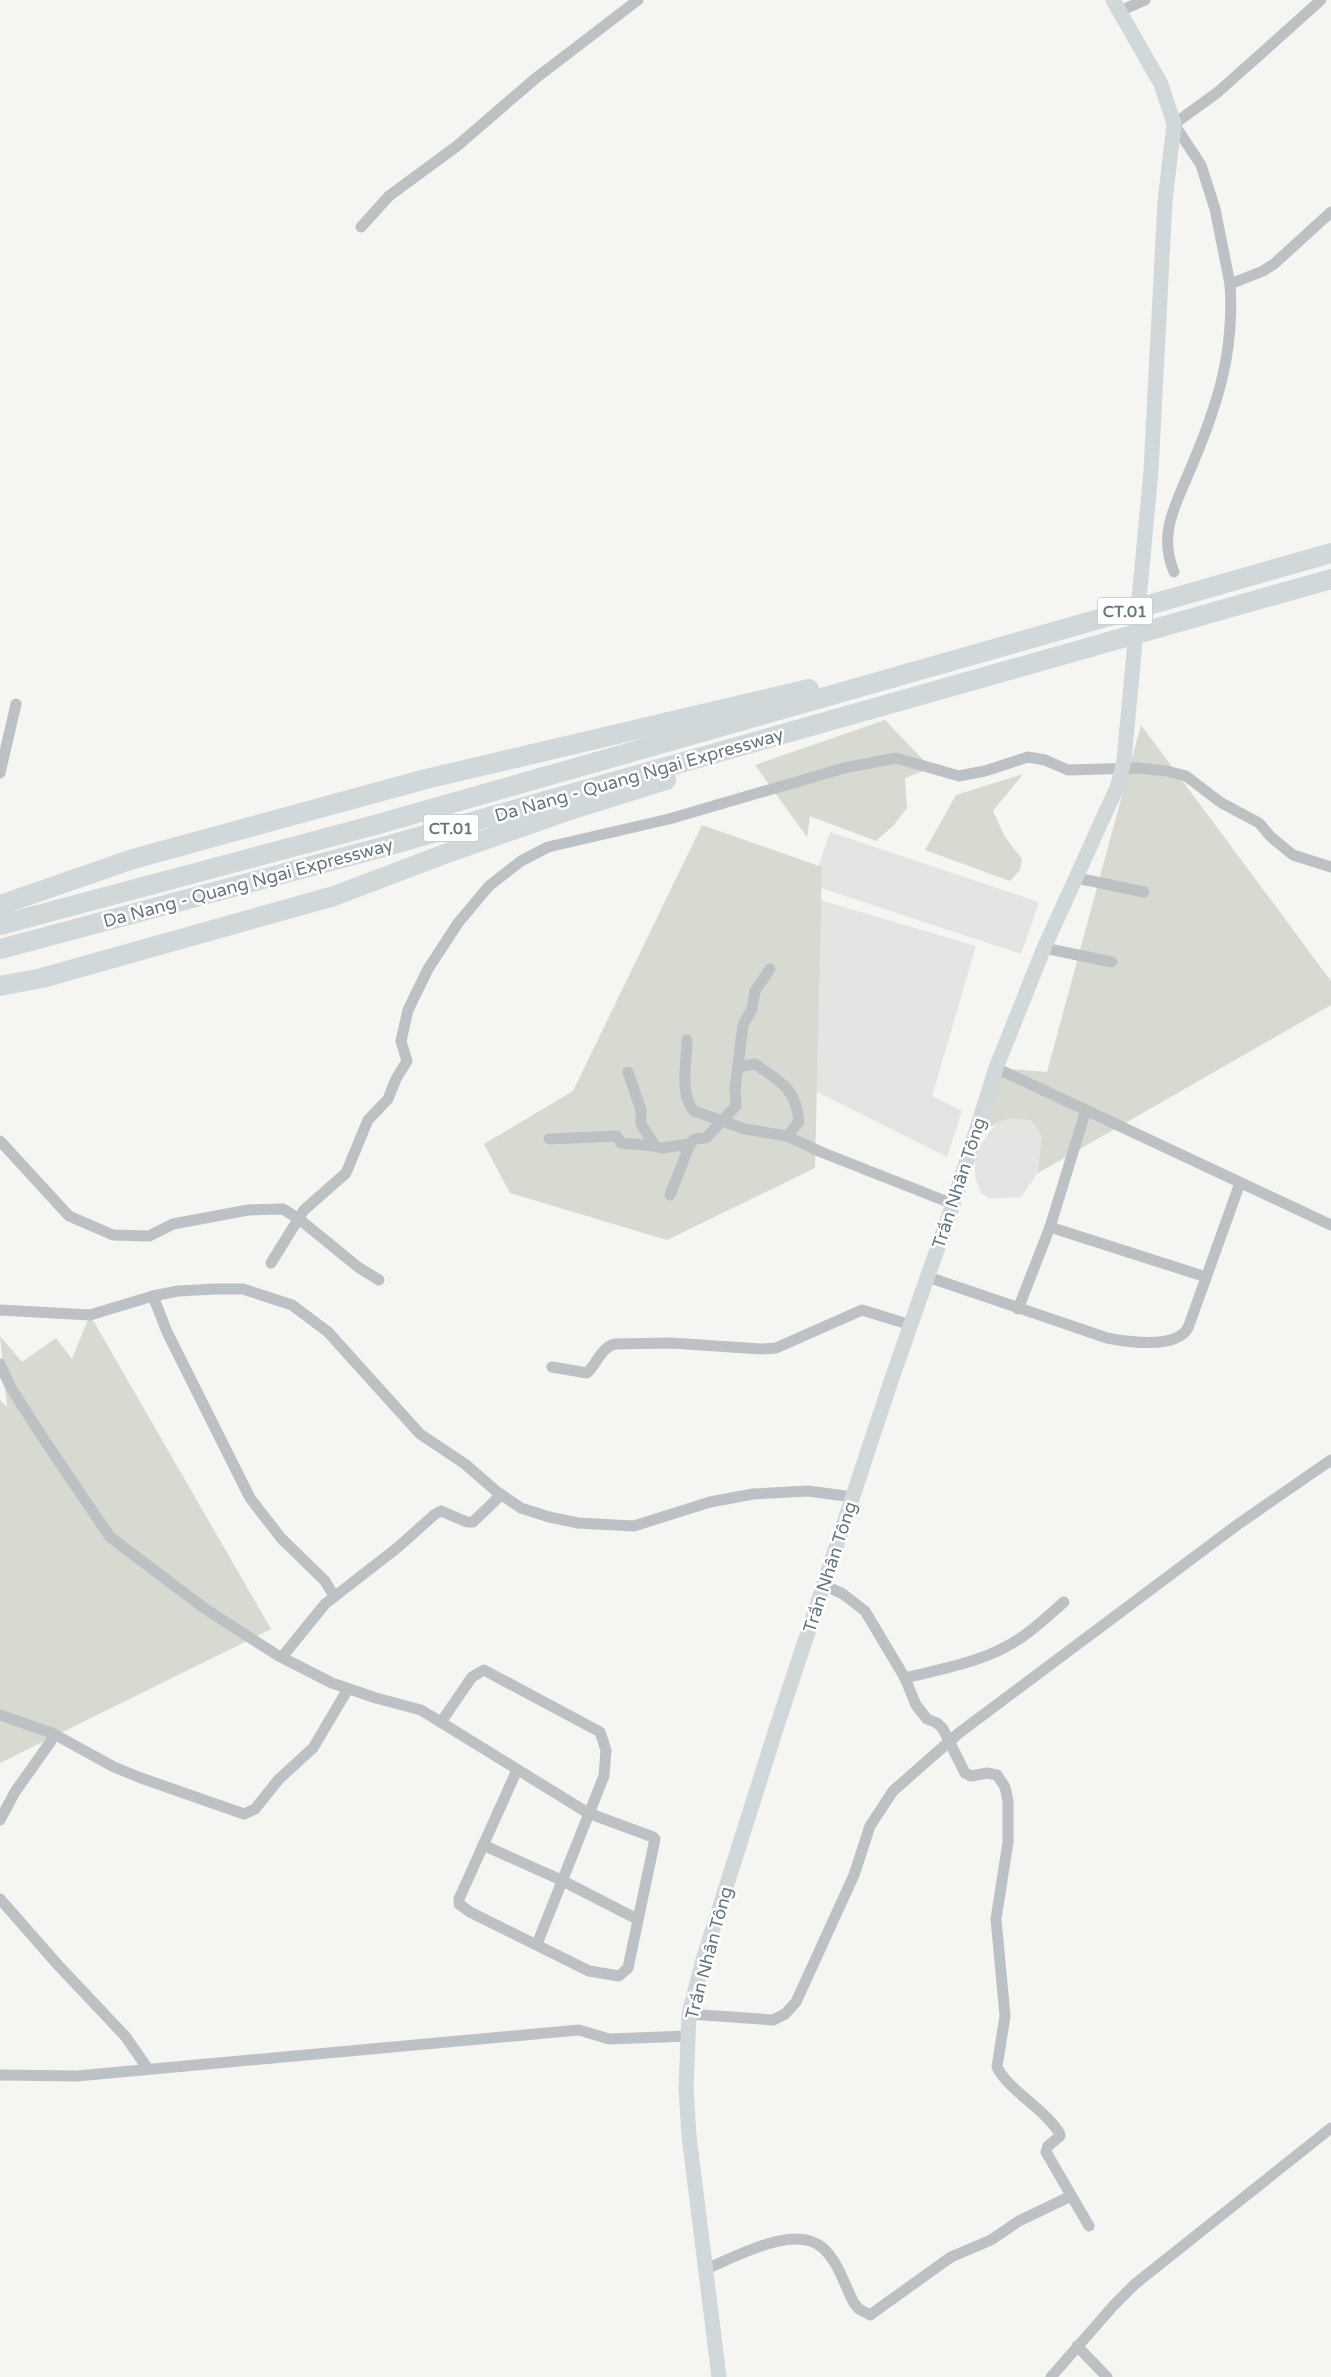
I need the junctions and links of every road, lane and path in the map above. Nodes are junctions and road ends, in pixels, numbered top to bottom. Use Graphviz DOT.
graph roads {
  1 [pos="638,0"];
  2 [pos="1145,0"];
  3 [pos="1321,0"];
  4 [pos="1116,5"];
  5 [pos="1174,124"];
  6 [pos="1331,212"];
  7 [pos="361,227"];
  8 [pos="1230,284"];
  9 [pos="1331,553"];
  10 [pos="1174,572"];
  11 [pos="1331,579"];
  12 [pos="882,676"];
  13 [pos="16,704"];
  14 [pos="903,704"];
  15 [pos="0,773"];
  16 [pos="1331,867"];
  17 [pos="1077,878"];
  18 [pos="1144,892"];
  19 [pos="0,905"];
  20 [pos="0,925"];
  21 [pos="1044,948"];
  22 [pos="0,949"];
  23 [pos="1112,962"];
  24 [pos="770,969"];
  25 [pos="0,986"];
  26 [pos="687,1040"];
  27 [pos="738,1067"];
  28 [pos="996,1068"];
  29 [pos="628,1072"];
  30 [pos="1086,1110"];
  31 [pos="723,1120"];
  32 [pos="787,1136"];
  33 [pos="549,1139"];
  34 [pos="0,1142"];
  35 [pos="690,1144"];
  36 [pos="655,1146"];
  37 [pos="1240,1183"];
  38 [pos="670,1195"];
  39 [pos="953,1204"];
  40 [pos="299,1219"];
  41 [pos="1331,1226"];
  42 [pos="1050,1227"];
  43 [pos="271,1262"];
  44 [pos="928,1276"];
  45 [pos="1206,1276"];
  46 [pos="379,1280"];
  47 [pos="153,1296"];
  48 [pos="1018,1309"];
  49 [pos="0,1310"];
  50 [pos="911,1325"];
  51 [pos="0,1364"];
  52 [pos="552,1367"];
  53 [pos="1331,1460"];
  54 [pos="502,1495"];
  55 [pos="853,1497"];
  56 [pos="824,1585"];
  57 [pos="334,1596"];
  58 [pos="1064,1602"];
  59 [pos="282,1657"];
  60 [pos="906,1678"];
  61 [pos="348,1689"];
  62 [pos="0,1715"];
  63 [pos="441,1722"];
  64 [pos="52,1733"];
  65 [pos="950,1741"];
  66 [pos="517,1770"];
  67 [pos="588,1812"];
  68 [pos="0,1820"];
  69 [pos="483,1845"];
  70 [pos="561,1880"];
  71 [pos="0,1899"];
  72 [pos="637,1919"];
  73 [pos="537,1944"];
  74 [pos="690,2014"];
  75 [pos="688,2036"];
  76 [pos="148,2069"];
  77 [pos="0,2075"];
  78 [pos="1331,2128"];
  79 [pos="1071,2196"];
  80 [pos="1088,2226"];
  81 [pos="706,2269"];
  82 [pos="1077,2346"];
  83 [pos="719,2377"];
  84 [pos="1051,2377"];
  85 [pos="1107,2377"];
  1 -- 7 [label="street"];
  2 -- 4 [label="street"];
  3 -- 5 [label="street"];
  4 -- 5 [label="street"];
  5 -- 8 [label="street"];
  5 -- 17 [label="street, Trần Nhân Tông"];
  6 -- 8 [label="street"];
  8 -- 10 [label="street"];
  9 -- 12 [label="highway, CT.01"];
  11 -- 14 [label="highway, CT.01"];
  12 -- 19 [label="highway"];
  12 -- 20 [label="highway, Da Nang - Quang Ngai Expressway / CT.01"];
  13 -- 15 [label="street"];
  14 -- 22 [label="highway, Da Nang - Quang Ngai Expressway / CT.01"];
  14 -- 25 [label="highway"];
  16 -- 40 [label="street"];
  17 -- 18 [label="street"];
  17 -- 21 [label="street, Trần Nhân Tông"];
  21 -- 23 [label="street"];
  21 -- 28 [label="street, Trần Nhân Tông"];
  24 -- 27 [label="street"];
  26 -- 31 [label="street"];
  27 -- 31 [label="street"];
  27 -- 32 [label="street"];
  28 -- 30 [label="street"];
  28 -- 39 [label="street, Trần Nhân Tông"];
  29 -- 36 [label="street"];
  30 -- 37 [label="street"];
  30 -- 42 [label="street"];
  31 -- 32 [label="street"];
  31 -- 35 [label="street"];
  32 -- 39 [label="street"];
  33 -- 36 [label="street"];
  34 -- 40 [label="street"];
  35 -- 36 [label="street"];
  35 -- 38 [label="street"];
  37 -- 41 [label="street"];
  37 -- 45 [label="street"];
  39 -- 44 [label="street, Trần Nhân Tông"];
  40 -- 43 [label="street"];
  40 -- 46 [label="street"];
  42 -- 45 [label="street"];
  42 -- 48 [label="street"];
  44 -- 48 [label="street"];
  44 -- 50 [label="street, Trần Nhân Tông"];
  45 -- 48 [label="street"];
  47 -- 49 [label="street"];
  47 -- 54 [label="street"];
  47 -- 57 [label="street"];
  50 -- 52 [label="street"];
  50 -- 55 [label="street, Trần Nhân Tông"];
  51 -- 59 [label="street"];
  53 -- 65 [label="street"];
  54 -- 55 [label="street"];
  54 -- 57 [label="street"];
  55 -- 56 [label="street, Trần Nhân Tông"];
  56 -- 60 [label="street"];
  56 -- 74 [label="street, Trần Nhân Tông"];
  57 -- 59 [label="street"];
  58 -- 60 [label="street"];
  59 -- 61 [label="street"];
  60 -- 65 [label="street"];
  61 -- 63 [label="street"];
  61 -- 64 [label="street"];
  62 -- 64 [label="street"];
  63 -- 66 [label="street"];
  63 -- 67 [label="street"];
  64 -- 68 [label="street"];
  65 -- 74 [label="street"];
  65 -- 79 [label="street"];
  66 -- 67 [label="street"];
  66 -- 69 [label="street"];
  67 -- 70 [label="street"];
  67 -- 72 [label="street"];
  69 -- 70 [label="street"];
  69 -- 73 [label="street"];
  70 -- 72 [label="street"];
  70 -- 73 [label="street"];
  71 -- 76 [label="street"];
  72 -- 73 [label="street"];
  74 -- 75 [label="street, Trần Nhân Tông"];
  75 -- 76 [label="street"];
  75 -- 81 [label="street, Trần Nhân Tông"];
  76 -- 77 [label="street"];
  78 -- 82 [label="street"];
  79 -- 80 [label="street"];
  79 -- 81 [label="street"];
  81 -- 83 [label="street, Trần Nhân Tông"];
  82 -- 84 [label="street"];
  82 -- 85 [label="street"];
}
